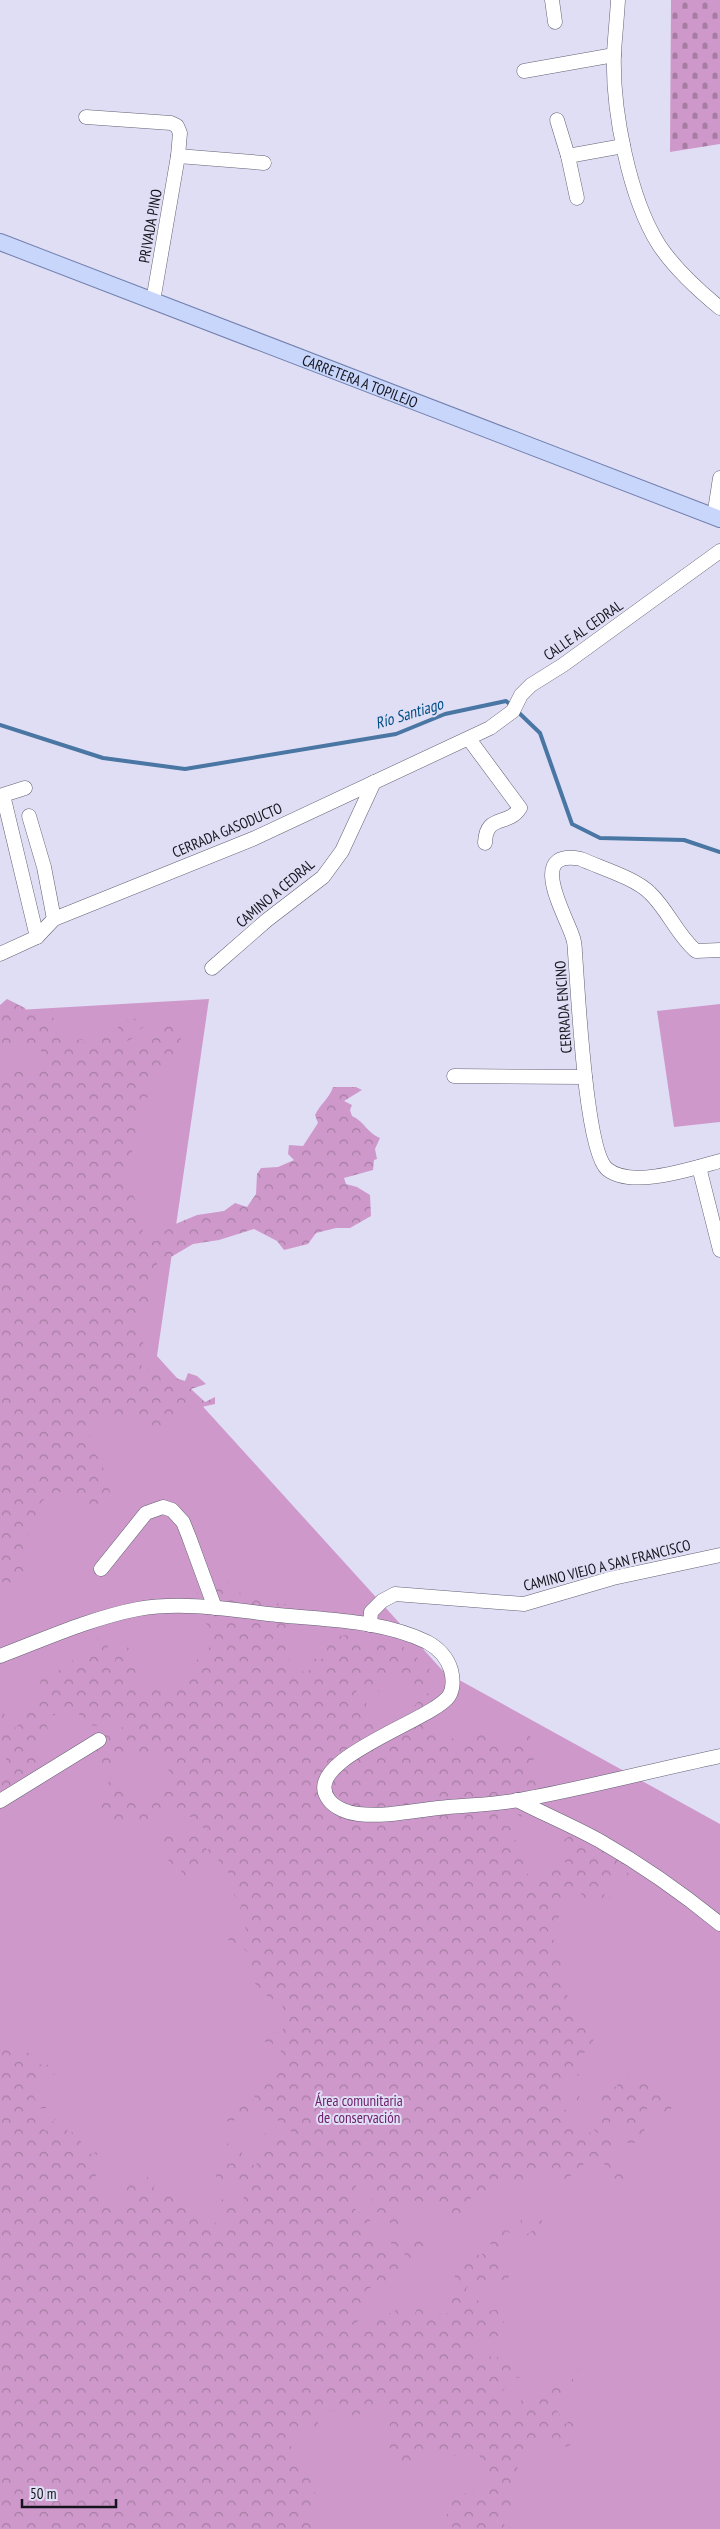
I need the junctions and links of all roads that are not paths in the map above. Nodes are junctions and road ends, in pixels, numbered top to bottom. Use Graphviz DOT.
graph roads {
  1 [pos="552,0"];
  2 [pos="618,0"];
  3 [pos="555,22"];
  4 [pos="614,54"];
  5 [pos="524,70"];
  6 [pos="86,118"];
  7 [pos="557,120"];
  8 [pos="623,146"];
  9 [pos="178,156"];
  10 [pos="568,156"];
  11 [pos="264,163"];
  12 [pos="576,198"];
  13 [pos="0,242"];
  14 [pos="154,301"];
  15 [pos="720,308"];
  16 [pos="720,478"];
  17 [pos="717,518"];
  18 [pos="720,551"];
  19 [pos="470,739"];
  20 [pos="374,782"];
  21 [pos="25,788"];
  22 [pos="30,816"];
  23 [pos="485,843"];
  24 [pos="54,919"];
  25 [pos="36,937"];
  26 [pos="720,950"];
  27 [pos="0,954"];
  28 [pos="212,968"];
  29 [pos="454,1076"];
  30 [pos="584,1077"];
  31 [pos="720,1161"];
  32 [pos="699,1167"];
  33 [pos="720,1250"];
  34 [pos="720,1555"];
  35 [pos="101,1569"];
  36 [pos="215,1608"];
  37 [pos="370,1625"];
  38 [pos="0,1656"];
  39 [pos="99,1740"];
  40 [pos="720,1756"];
  41 [pos="0,1800"];
  42 [pos="517,1800"];
  43 [pos="720,1924"];
  1 -- 3 [label="street"];
  2 -- 4 [label="street"];
  4 -- 5 [label="street"];
  4 -- 8 [label="street"];
  6 -- 9 [label="street, PRIVADA PINO"];
  7 -- 10 [label="street"];
  8 -- 10 [label="street"];
  8 -- 15 [label="street"];
  9 -- 11 [label="street"];
  9 -- 14 [label="street, PRIVADA PINO"];
  10 -- 12 [label="street"];
  13 -- 14 [label="main road, CARRETERA A TOPILEJO"];
  14 -- 17 [label="main road, CARRETERA A TOPILEJO"];
  16 -- 17 [label="street"];
  18 -- 19 [label="street, CALLE AL CEDRAL"];
  19 -- 20 [label="street, CERRADA GASODUCTO"];
  19 -- 23 [label="street"];
  20 -- 24 [label="street, CERRADA GASODUCTO"];
  20 -- 28 [label="street, CAMINO A CEDRAL"];
  21 -- 25 [label="street"];
  22 -- 24 [label="street"];
  24 -- 25 [label="street, CERRADA GASODUCTO"];
  25 -- 27 [label="street, CERRADA GASODUCTO"];
  26 -- 30 [label="street, CERRADA ENCINO"];
  29 -- 30 [label="street"];
  30 -- 32 [label="street, CERRADA ENCINO"];
  31 -- 32 [label="street"];
  32 -- 33 [label="street"];
  34 -- 37 [label="street, CAMINO VIEJO A SAN FRANCISCO"];
  35 -- 36 [label="street"];
  36 -- 37 [label="street"];
  36 -- 38 [label="street"];
  37 -- 42 [label="street"];
  39 -- 41 [label="street"];
  40 -- 42 [label="street"];
  42 -- 43 [label="street"];
}
